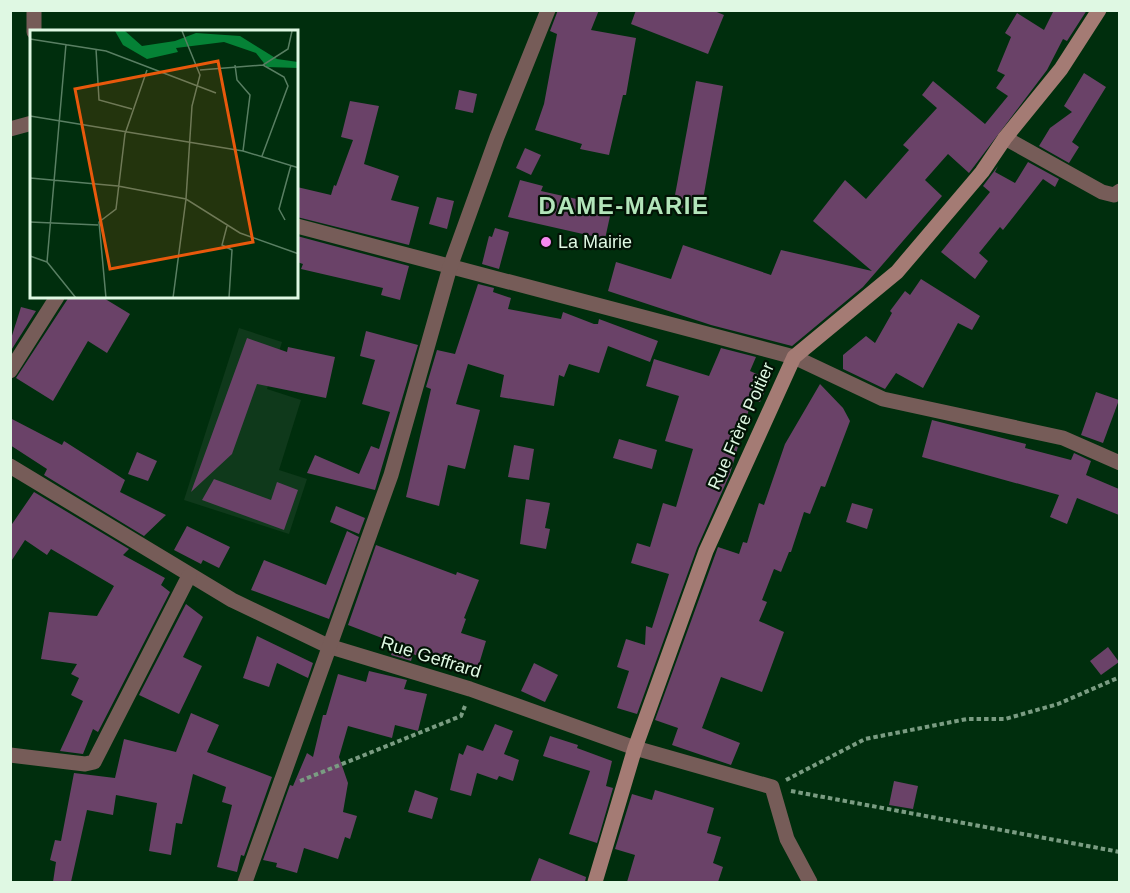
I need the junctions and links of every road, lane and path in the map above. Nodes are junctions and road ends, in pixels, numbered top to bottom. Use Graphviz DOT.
graph roads {
  1 [pos="34,10"];
  2 [pos="548,10"];
  3 [pos="1099,10"];
  4 [pos="34,30"];
  5 [pos="30,124"];
  6 [pos="10,129"];
  7 [pos="1005,138"];
  8 [pos="1119,191"];
  9 [pos="298,225"];
  10 [pos="450,267"];
  11 [pos="56,298"];
  12 [pos="794,357"];
  13 [pos="10,371"];
  14 [pos="1119,463"];
  15 [pos="10,466"];
  16 [pos="189,576"];
  17 [pos="328,646"];
  18 [pos="1119,677"];
  19 [pos="470,689"];
  20 [pos="635,748"];
  21 [pos="10,755"];
  22 [pos="772,787"];
  23 [pos="280,789"];
  24 [pos="1119,852"];
  25 [pos="245,882"];
  26 [pos="596,882"];
  27 [pos="810,882"];
  1 -- 4 [label="street"];
  2 -- 10 [label="street"];
  3 -- 7 [label="main road, Rue Frère Poitier"];
  5 -- 6 [label="street"];
  7 -- 8 [label="street"];
  7 -- 12 [label="main road, Rue Frère Poitier"];
  9 -- 10 [label="street"];
  10 -- 12 [label="street"];
  10 -- 17 [label="street"];
  11 -- 13 [label="street"];
  12 -- 14 [label="street"];
  12 -- 20 [label="main road, Rue Frère Poitier"];
  15 -- 16 [label="street, Rue Geffrard"];
  16 -- 17 [label="street, Rue Geffrard"];
  16 -- 21 [label="street"];
  17 -- 19 [label="street, Rue Geffrard"];
  17 -- 23 [label="street"];
  18 -- 22 [label="path"];
  19 -- 20 [label="street, Rue Geffrard"];
  19 -- 23 [label="path"];
  20 -- 22 [label="street, Rue Geffrard"];
  20 -- 26 [label="main road, Rue Frère Poitier"];
  22 -- 24 [label="path"];
  22 -- 27 [label="street"];
  23 -- 25 [label="street"];
}
